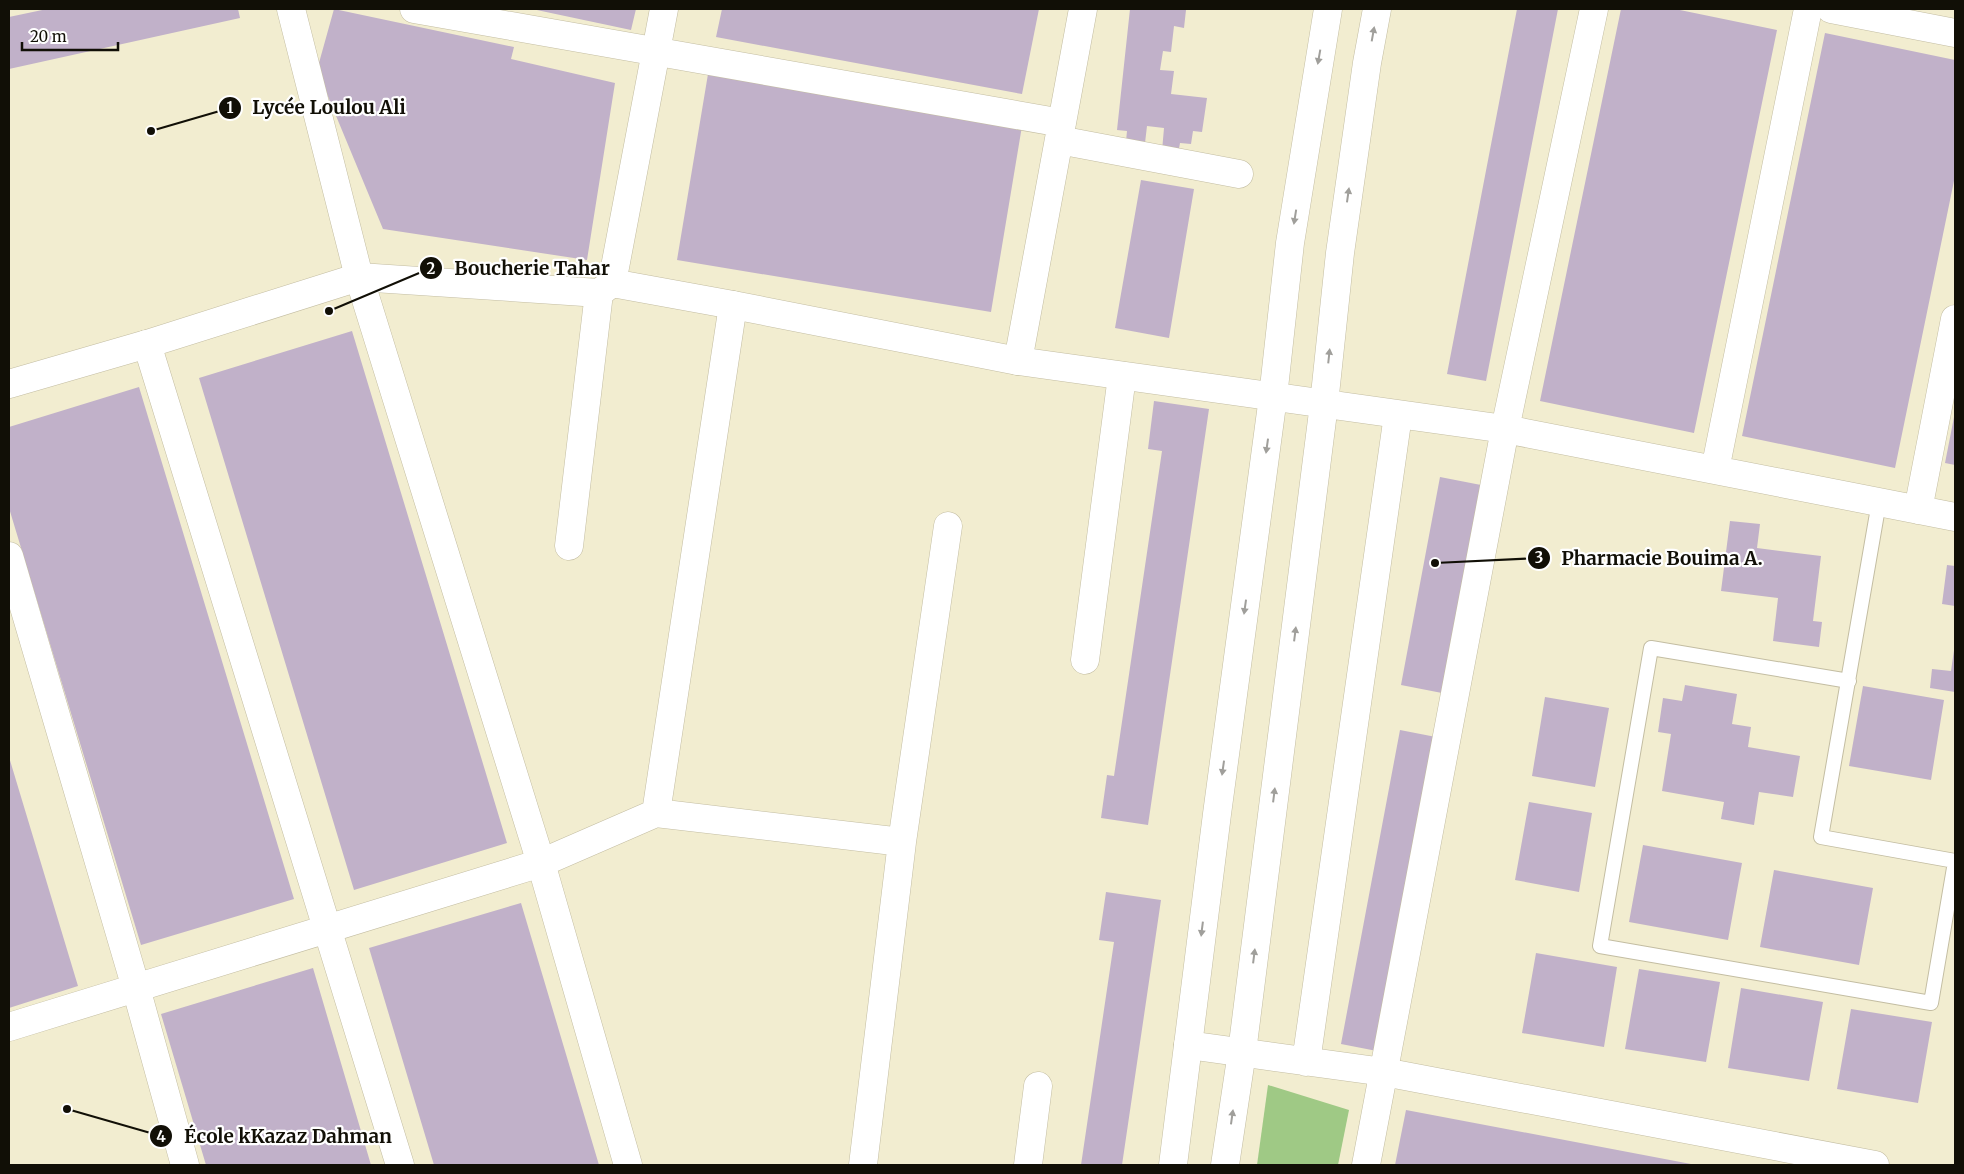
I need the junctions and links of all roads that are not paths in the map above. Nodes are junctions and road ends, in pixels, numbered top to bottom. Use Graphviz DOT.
graph roads {
  1 [pos="291,9"];
  2 [pos="414,9"];
  3 [pos="664,9"];
  4 [pos="1083,9"];
  5 [pos="1328,9"];
  6 [pos="1377,9"];
  7 [pos="1594,9"];
  8 [pos="1808,9"];
  9 [pos="1831,9"];
  10 [pos="1955,33"];
  11 [pos="656,51"];
  12 [pos="1060,132"];
  13 [pos="1239,174"];
  14 [pos="359,277"];
  15 [pos="605,288"];
  16 [pos="733,304"];
  17 [pos="1955,319"];
  18 [pos="147,344"];
  19 [pos="1018,361"];
  20 [pos="1122,376"];
  21 [pos="9,384"];
  22 [pos="1273,397"];
  23 [pos="1324,404"];
  24 [pos="1398,415"];
  25 [pos="1505,429"];
  26 [pos="1716,470"];
  27 [pos="1879,502"];
  28 [pos="1918,510"];
  29 [pos="1955,517"];
  30 [pos="948,526"];
  31 [pos="569,546"];
  32 [pos="9,556"];
  33 [pos="1085,660"];
  34 [pos="1848,682"];
  35 [pos="656,813"];
  36 [pos="902,842"];
  37 [pos="1955,861"];
  38 [pos="541,863"];
  39 [pos="327,929"];
  40 [pos="136,988"];
  41 [pos="9,1027"];
  42 [pos="1188,1046"];
  43 [pos="1242,1052"];
  44 [pos="1306,1062"];
  45 [pos="1384,1072"];
  46 [pos="1038,1086"];
  47 [pos="184,1165"];
  48 [pos="400,1165"];
  49 [pos="628,1165"];
  50 [pos="863,1165"];
  51 [pos="1028,1165"];
  52 [pos="1173,1165"];
  53 [pos="1225,1165"];
  54 [pos="1366,1165"];
  55 [pos="1875,1165"];
  1 -- 14 [label="street"];
  2 -- 11 [label="street"];
  3 -- 11 [label="street"];
  4 -- 12 [label="street"];
  5 -- 22 [label="street, one-way"];
  23 -- 6 [label="street, one-way"];
  7 -- 25 [label="street"];
  8 -- 26 [label="street"];
  9 -- 10 [label="street"];
  11 -- 12 [label="street"];
  11 -- 15 [label="street"];
  12 -- 13 [label="street"];
  12 -- 19 [label="street"];
  14 -- 15 [label="street"];
  14 -- 18 [label="street"];
  14 -- 38 [label="street"];
  15 -- 16 [label="street"];
  15 -- 31 [label="street"];
  16 -- 19 [label="street"];
  16 -- 35 [label="street"];
  17 -- 28 [label="street"];
  18 -- 21 [label="street"];
  18 -- 39 [label="street"];
  19 -- 20 [label="street"];
  20 -- 22 [label="street"];
  20 -- 33 [label="street"];
  22 -- 23 [label="street"];
  22 -- 42 [label="street, one-way"];
  23 -- 24 [label="street"];
  43 -- 23 [label="street, one-way"];
  24 -- 25 [label="street"];
  24 -- 44 [label="street"];
  25 -- 26 [label="street"];
  25 -- 45 [label="street"];
  26 -- 27 [label="street"];
  27 -- 28 [label="street"];
  27 -- 34 [label="lane"];
  28 -- 29 [label="street"];
  30 -- 36 [label="street"];
  32 -- 40 [label="street"];
  34 -- 37 [label="lane"];
  34 -- 37 [label="lane"];
  35 -- 36 [label="street"];
  35 -- 38 [label="street"];
  36 -- 50 [label="street"];
  38 -- 39 [label="street"];
  38 -- 49 [label="street"];
  39 -- 40 [label="street"];
  39 -- 48 [label="street"];
  40 -- 41 [label="street"];
  40 -- 47 [label="street"];
  42 -- 43 [label="street"];
  42 -- 52 [label="street"];
  43 -- 44 [label="street"];
  53 -- 43 [label="street, one-way"];
  44 -- 45 [label="street"];
  45 -- 54 [label="street"];
  45 -- 55 [label="street"];
  46 -- 51 [label="street"];
}
